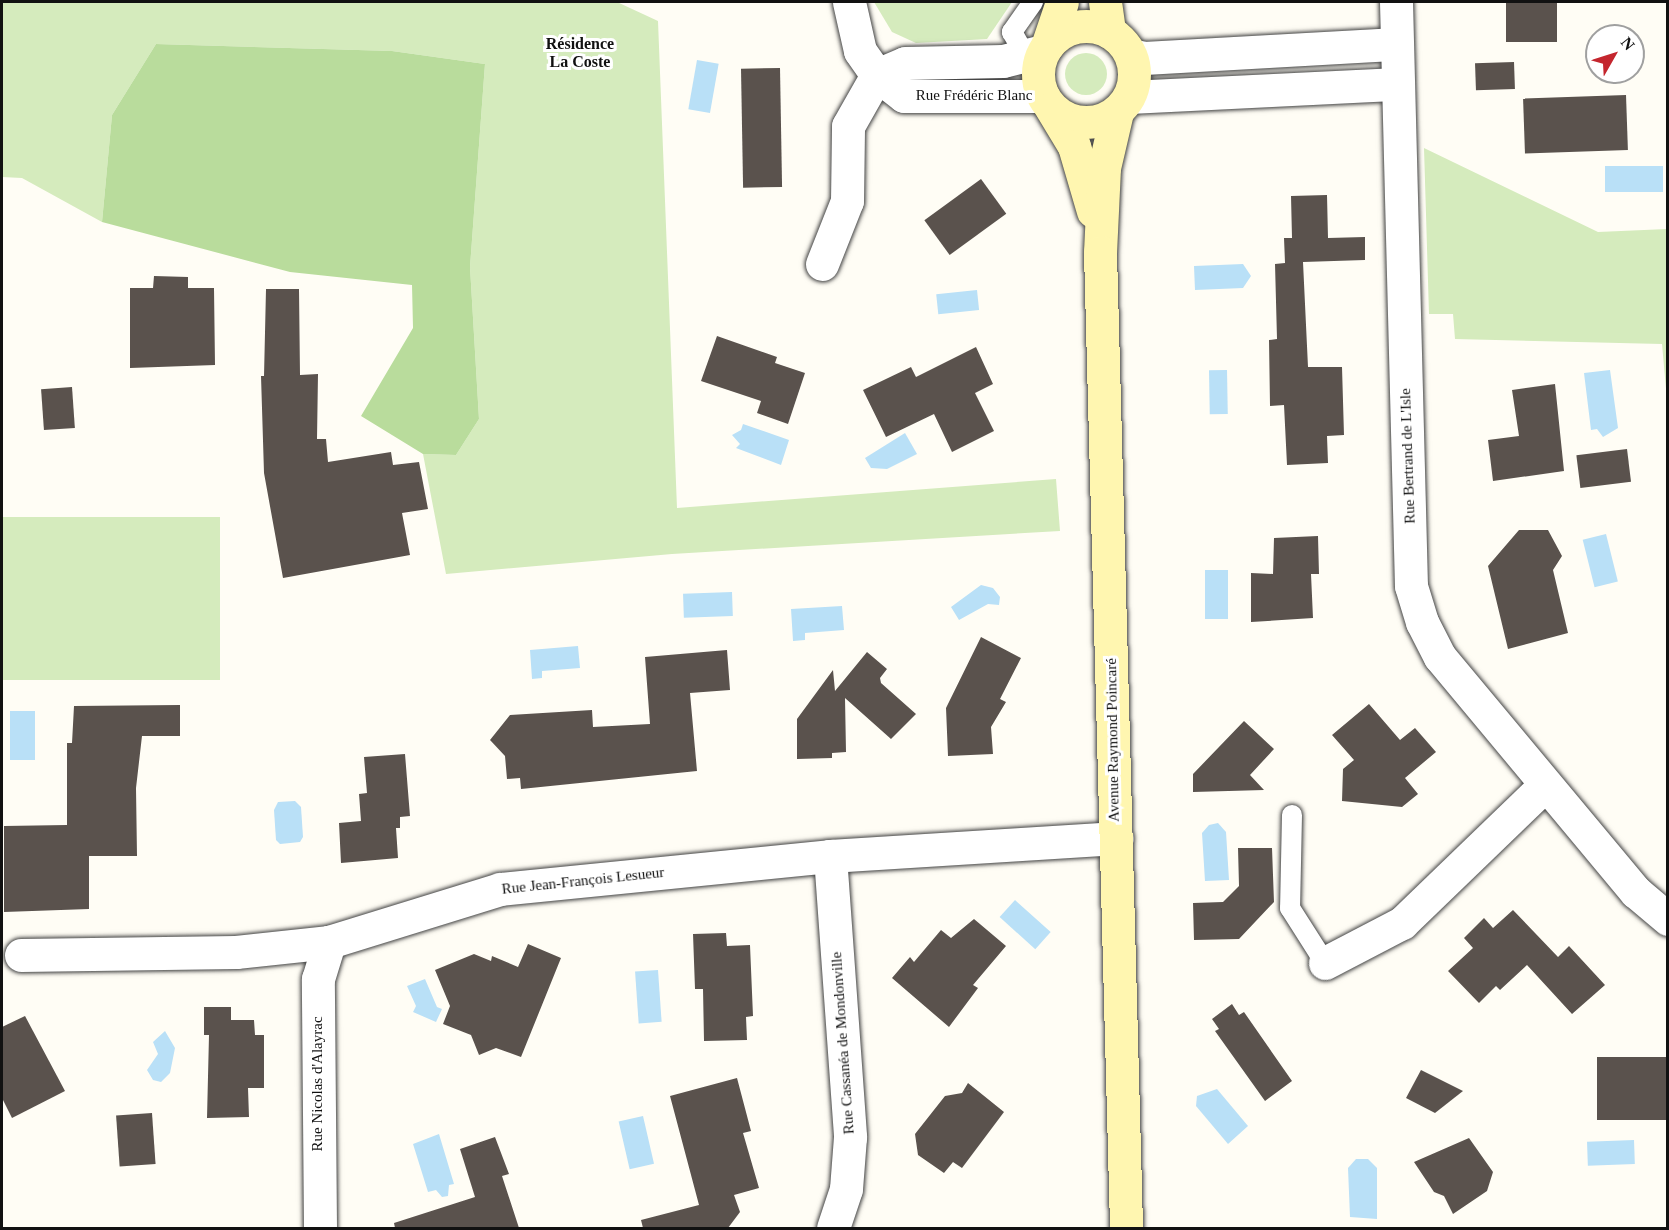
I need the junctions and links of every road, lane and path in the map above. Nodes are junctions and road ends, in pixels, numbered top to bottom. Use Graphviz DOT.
graph roads {
  1 [pos="849,2"];
  2 [pos="1033,2"];
  3 [pos="1062,2"];
  4 [pos="1396,2"];
  5 [pos="1115,30"];
  6 [pos="1397,44"];
  7 [pos="1041,73"];
  8 [pos="877,75"];
  9 [pos="1398,84"];
  10 [pos="1123,104"];
  11 [pos="1100,252"];
  12 [pos="822,264"];
  13 [pos="1545,785"];
  14 [pos="1292,815"];
  15 [pos="1116,838"];
  16 [pos="830,856"];
  17 [pos="1668,920"];
  18 [pos="329,942"];
  19 [pos="21,955"];
  20 [pos="1325,963"];
  21 [pos="320,1228"];
  22 [pos="833,1228"];
  23 [pos="1126,1228"];
  1 -- 8 [label="street, Rue Frédéric Blanc"];
  2 -- 7 [label="lane, Avenue Raymond Poincaré"];
  3 -- 7 [label="main road"];
  4 -- 6 [label="street, Rue Bertrand de L'Isle"];
  5 -- 6 [label="street"];
  5 -- 7 [label="main road"];
  5 -- 10 [label="main road"];
  6 -- 9 [label="street, Rue Bertrand de L'Isle"];
  7 -- 8 [label="street, Rue Frédéric Blanc"];
  7 -- 10 [label="main road"];
  7 -- 11 [label="main road, Avenue Raymond Poincaré"];
  8 -- 12 [label="street"];
  9 -- 10 [label="street"];
  9 -- 13 [label="street, Rue Bertrand de L'Isle"];
  10 -- 11 [label="main road, Avenue Raymond Poincaré"];
  11 -- 15 [label="main road, Avenue Raymond Poincaré"];
  13 -- 17 [label="street, Rue Bertrand de L'Isle"];
  13 -- 20 [label="street"];
  14 -- 20 [label="lane"];
  15 -- 16 [label="street, Rue Jean-François Lesueur"];
  15 -- 23 [label="main road, Avenue Raymond Poincaré"];
  16 -- 18 [label="street, Rue Jean-François Lesueur"];
  16 -- 22 [label="street, Rue Cassanéa de Mondonville"];
  18 -- 19 [label="street, Rue Jean-François Lesueur"];
  18 -- 21 [label="street, Rue Nicolas d'Alayrac"];
}
